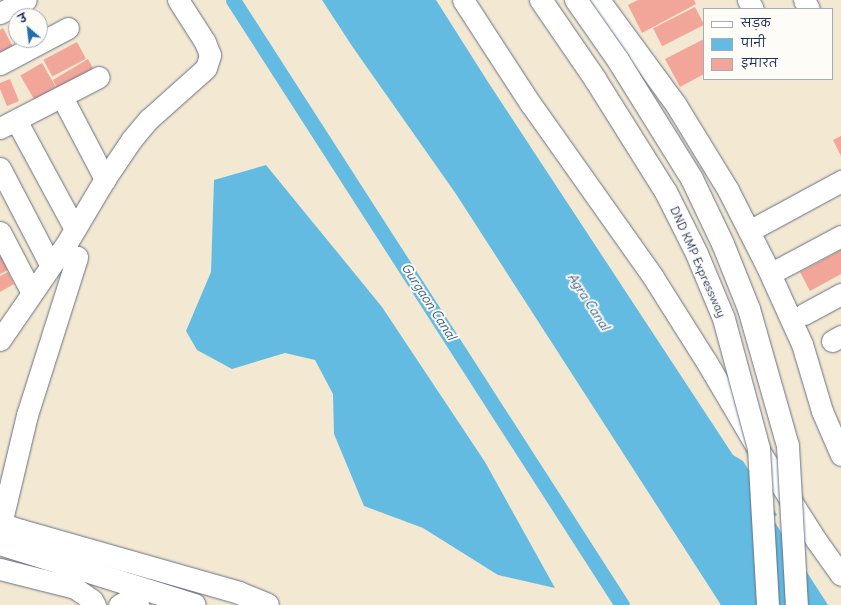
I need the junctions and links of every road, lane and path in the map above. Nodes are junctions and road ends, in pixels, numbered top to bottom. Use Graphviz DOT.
graph roads {
  1 [pos="26,0"];
  2 [pos="178,0"];
  3 [pos="463,0"];
  4 [pos="541,0"];
  5 [pos="576,0"];
  6 [pos="608,3"];
  7 [pos="0,13"];
  8 [pos="68,28"];
  9 [pos="0,64"];
  10 [pos="99,76"];
  11 [pos="62,97"];
  12 [pos="8,124"];
  13 [pos="0,168"];
  14 [pos="105,179"];
  15 [pos="841,181"];
  16 [pos="75,229"];
  17 [pos="749,231"];
  18 [pos="0,232"];
  19 [pos="841,236"];
  20 [pos="77,257"];
  21 [pos="50,266"];
  22 [pos="779,268"];
  23 [pos="32,293"];
  24 [pos="841,294"];
  25 [pos="804,314"];
  26 [pos="0,340"];
  27 [pos="841,455"];
  28 [pos="0,531"];
  29 [pos="0,568"];
  30 [pos="841,575"];
  31 [pos="95,605"];
  32 [pos="119,605"];
  33 [pos="138,605"];
  34 [pos="195,605"];
  35 [pos="268,605"];
  36 [pos="768,605"];
  37 [pos="797,605"];
  1 -- 7 [label="street"];
  2 -- 14 [label="street"];
  3 -- 30 [label="street"];
  4 -- 36 [label="main road, DND KMP Expressway, bridge"];
  5 -- 37 [label="main road, bridge"];
  6 -- 17 [label="street"];
  8 -- 9 [label="street"];
  10 -- 11 [label="street"];
  11 -- 12 [label="street"];
  11 -- 14 [label="street"];
  12 -- 16 [label="street"];
  13 -- 21 [label="street"];
  14 -- 16 [label="street"];
  15 -- 17 [label="street"];
  16 -- 21 [label="street"];
  17 -- 27 [label="street"];
  18 -- 23 [label="street"];
  19 -- 22 [label="street"];
  20 -- 28 [label="street"];
  21 -- 23 [label="street"];
  23 -- 26 [label="street"];
  24 -- 25 [label="street"];
  28 -- 34 [label="main road"];
  28 -- 35 [label="main road"];
  29 -- 31 [label="street"];
  32 -- 33 [label="street"];
}
